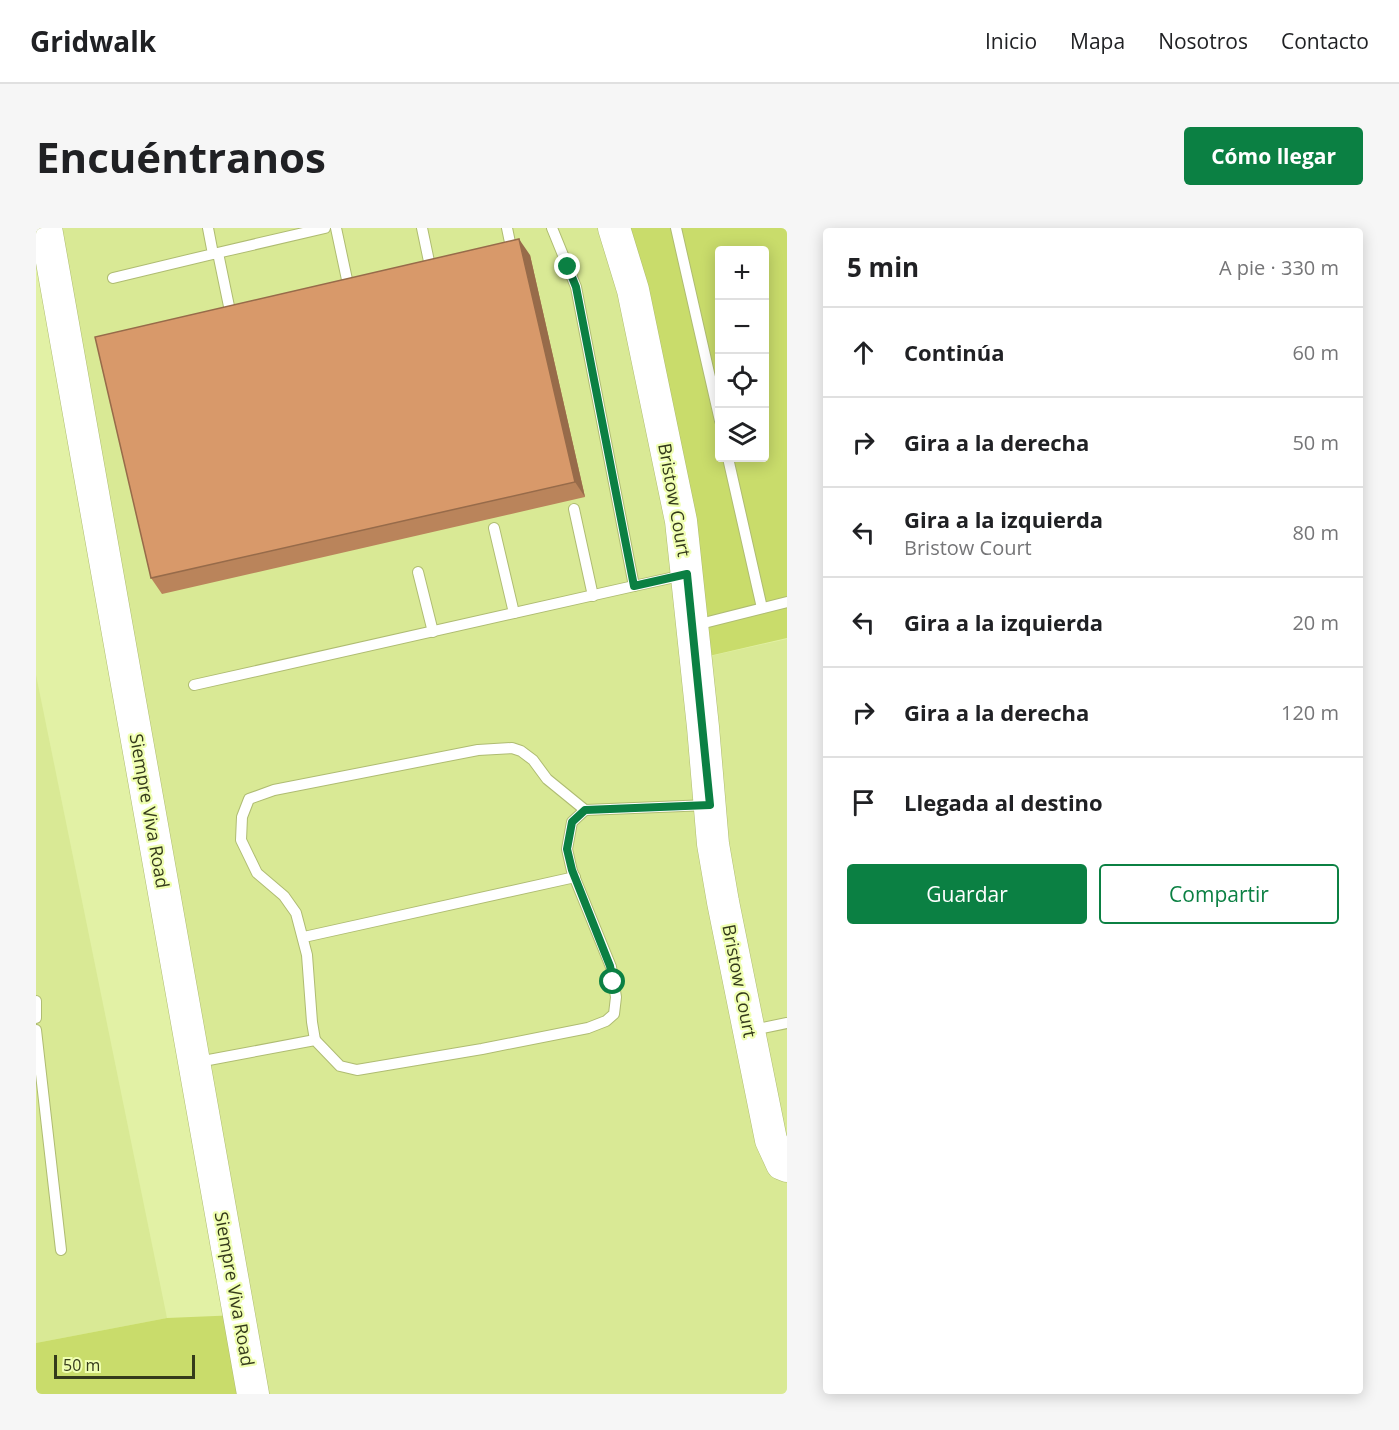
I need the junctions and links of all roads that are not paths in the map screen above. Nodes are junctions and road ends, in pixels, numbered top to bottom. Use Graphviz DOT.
graph roads {
  1 [pos="46,228"];
  2 [pos="208,228"];
  3 [pos="324,228"];
  4 [pos="336,228"];
  5 [pos="422,228"];
  6 [pos="507,228"];
  7 [pos="552,228"];
  8 [pos="614,228"];
  9 [pos="676,228"];
  10 [pos="512,252"];
  11 [pos="215,254"];
  12 [pos="431,271"];
  13 [pos="113,278"];
  14 [pos="349,289"];
  15 [pos="231,316"];
  16 [pos="717,408"];
  17 [pos="729,462"];
  18 [pos="574,509"];
  19 [pos="494,528"];
  20 [pos="418,572"];
  21 [pos="687,574"];
  22 [pos="634,586"];
  23 [pos="593,596"];
  24 [pos="787,602"];
  25 [pos="762,608"];
  26 [pos="514,613"];
  27 [pos="692,626"];
  28 [pos="432,632"];
  29 [pos="194,686"];
  30 [pos="710,805"];
  31 [pos="585,810"];
  32 [pos="575,877"];
  33 [pos="304,937"];
  34 [pos="36,1001"];
  35 [pos="36,1018"];
  36 [pos="787,1023"];
  37 [pos="36,1030"];
  38 [pos="749,1031"];
  39 [pos="315,1040"];
  40 [pos="194,1063"];
  41 [pos="784,1165"];
  42 [pos="61,1250"];
  43 [pos="253,1394"];
  1 -- 40 [label="street, Siempre Viva Road"];
  2 -- 11 [label="lane"];
  3 -- 11 [label="lane"];
  4 -- 14 [label="lane"];
  5 -- 12 [label="lane"];
  6 -- 10 [label="lane"];
  7 -- 22 [label="lane"];
  8 -- 21 [label="street, Bristow Court"];
  9 -- 16 [label="lane"];
  11 -- 13 [label="lane"];
  11 -- 15 [label="lane"];
  17 -- 25 [label="lane"];
  18 -- 23 [label="lane"];
  19 -- 26 [label="lane"];
  20 -- 28 [label="lane"];
  21 -- 22 [label="lane"];
  21 -- 27 [label="street, Bristow Court"];
  22 -- 23 [label="lane"];
  23 -- 26 [label="lane"];
  24 -- 25 [label="lane"];
  25 -- 27 [label="lane"];
  26 -- 28 [label="lane"];
  27 -- 30 [label="street, Bristow Court"];
  28 -- 29 [label="lane"];
  30 -- 31 [label="lane"];
  30 -- 38 [label="street, Bristow Court"];
  31 -- 32 [label="lane"];
  31 -- 33 [label="lane"];
  32 -- 33 [label="lane"];
  32 -- 39 [label="lane"];
  33 -- 39 [label="lane"];
  34 -- 35 [label="lane"];
  36 -- 38 [label="lane"];
  37 -- 42 [label="lane"];
  38 -- 41 [label="street, Bristow Court"];
  39 -- 40 [label="lane"];
  40 -- 43 [label="street, Siempre Viva Road"];
}
